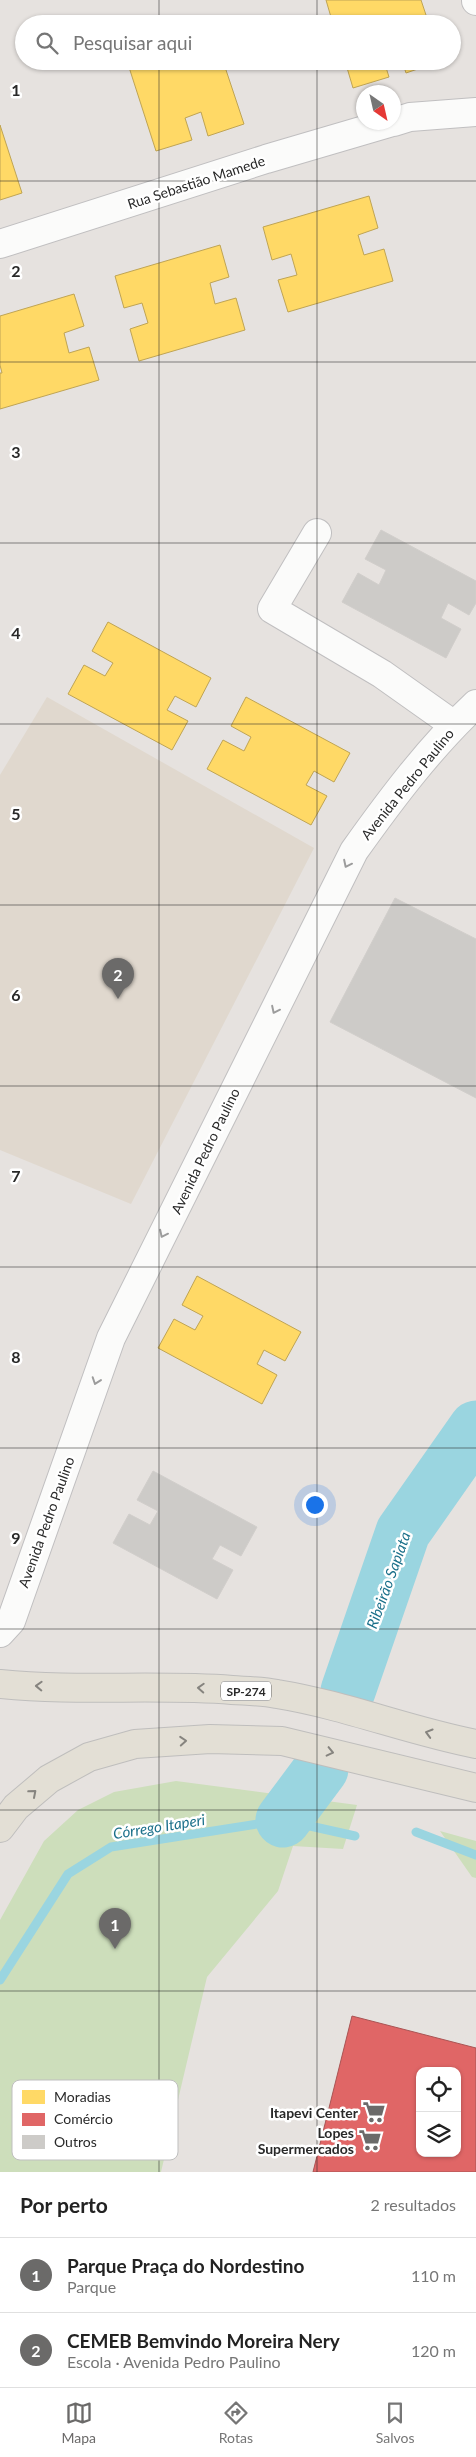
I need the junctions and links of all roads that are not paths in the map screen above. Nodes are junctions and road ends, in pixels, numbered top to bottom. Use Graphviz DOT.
graph roads {
  1 [pos="476,112"];
  2 [pos="401,120"];
  3 [pos="366,130"];
  4 [pos="0,244"];
  5 [pos="316,533"];
  6 [pos="476,704"];
  7 [pos="454,724"];
  8 [pos="0,1633"];
  9 [pos="0,1684"];
  10 [pos="476,1744"];
  11 [pos="476,1788"];
  12 [pos="0,1828"];
  1 -- 2 [label="main road, Rua Sebastião Mamede"];
  3 -- 4 [label="main road, Rua Sebastião Mamede"];
  5 -- 7 [label="main road"];
  6 -- 7 [label="main road, Avenida Pedro Paulino"];
  7 -- 8 [label="main road, Avenida Pedro Paulino, one-way"];
  10 -- 9 [label="main road, SP-274, one-way"];
  12 -- 11 [label="main road, one-way"];
}
